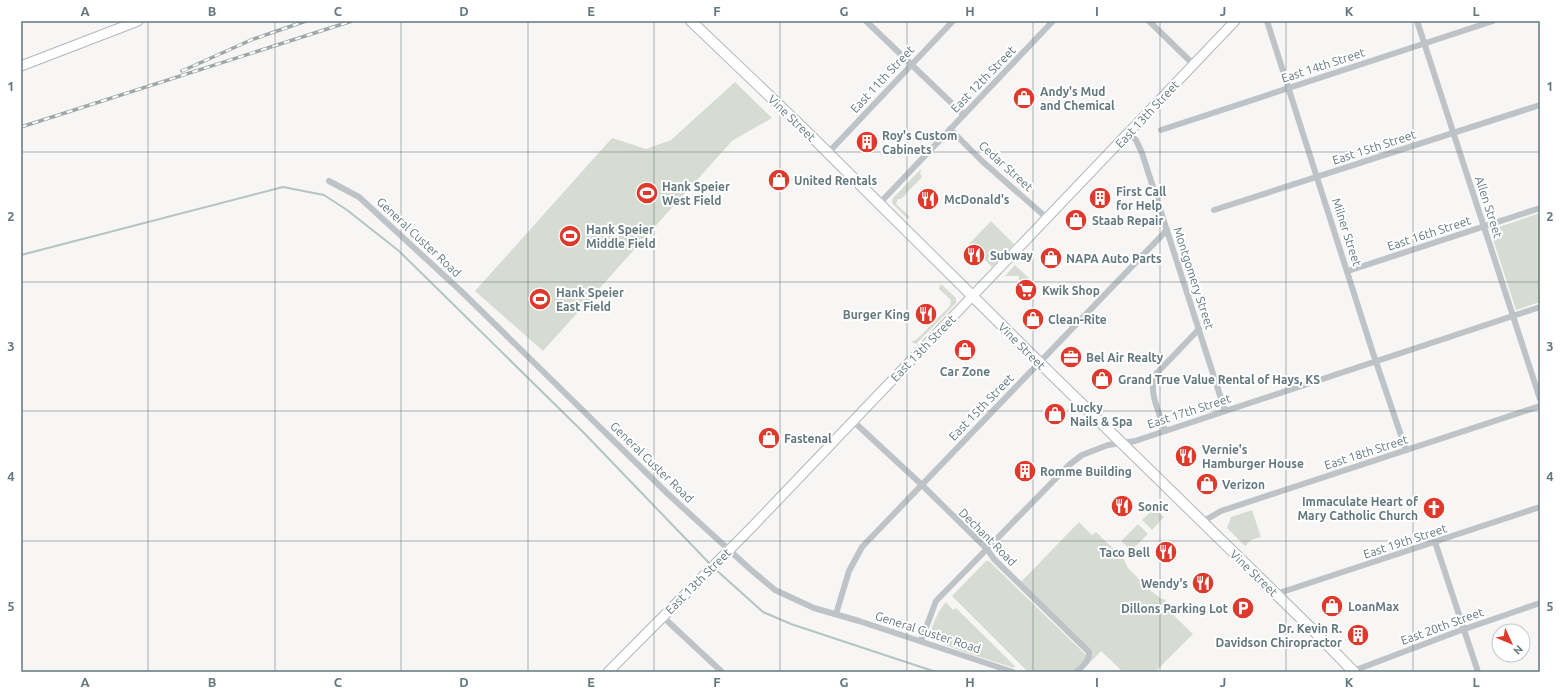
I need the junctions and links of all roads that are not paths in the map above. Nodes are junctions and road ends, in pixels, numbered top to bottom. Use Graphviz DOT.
graph roads {
  1 [pos="138,21"];
  2 [pos="691,21"];
  3 [pos="866,21"];
  4 [pos="953,21"];
  5 [pos="1149,21"];
  6 [pos="1235,21"];
  7 [pos="1267,21"];
  8 [pos="1417,21"];
  9 [pos="1493,21"];
  10 [pos="1051,22"];
  11 [pos="1425,44"];
  12 [pos="911,65"];
  13 [pos="1194,65"];
  14 [pos="21,66"];
  15 [pos="1288,88"];
  16 [pos="1540,105"];
  17 [pos="964,115"];
  18 [pos="950,129"];
  19 [pos="1161,130"];
  20 [pos="1453,133"];
  21 [pos="1129,134"];
  22 [pos="828,153"];
  23 [pos="1317,177"];
  24 [pos="329,181"];
  25 [pos="879,204"];
  26 [pos="1540,208"];
  27 [pos="1214,210"];
  28 [pos="1048,218"];
  29 [pos="1484,227"];
  30 [pos="1167,230"];
  31 [pos="1348,271"];
  32 [pos="972,297"];
  33 [pos="1540,307"];
  34 [pos="1513,316"];
  35 [pos="1199,329"];
  36 [pos="1377,361"];
  37 [pos="1039,362"];
  38 [pos="1540,399"];
  39 [pos="1540,406"];
  40 [pos="1225,411"];
  41 [pos="853,421"];
  42 [pos="1165,431"];
  43 [pos="1122,443"];
  44 [pos="1406,450"];
  45 [pos="922,485"];
  46 [pos="1540,507"];
  47 [pos="1202,522"];
  48 [pos="1435,542"];
  49 [pos="987,549"];
  50 [pos="729,550"];
  51 [pos="1276,594"];
  52 [pos="1540,603"];
  53 [pos="836,614"];
  54 [pos="662,616"];
  55 [pos="1464,629"];
  56 [pos="921,642"];
  57 [pos="608,672"];
  58 [pos="722,672"];
  59 [pos="1013,672"];
  60 [pos="1076,672"];
  61 [pos="1353,672"];
  62 [pos="1478,672"];
  1 -- 14 [label="street"];
  2 -- 22 [label="main road, Vine Street"];
  3 -- 12 [label="street"];
  4 -- 12 [label="street, East 11th Street"];
  5 -- 13 [label="street"];
  6 -- 13 [label="street, East 13th Street"];
  7 -- 15 [label="street, Milner Street"];
  8 -- 11 [label="street, Allen Street"];
  9 -- 11 [label="street, East 14th Street"];
  10 -- 17 [label="street, East 12th Street"];
  11 -- 15 [label="street, East 14th Street"];
  11 -- 20 [label="street, Allen Street"];
  12 -- 17 [label="street"];
  12 -- 22 [label="street, East 11th Street"];
  13 -- 21 [label="street, East 13th Street"];
  15 -- 19 [label="street, East 14th Street"];
  15 -- 23 [label="street, Milner Street"];
  16 -- 20 [label="street, East 15th Street"];
  17 -- 18 [label="street, East 12th Street"];
  18 -- 25 [label="street, East 12th Street"];
  18 -- 28 [label="street, Cedar Street"];
  20 -- 23 [label="street, East 15th Street"];
  20 -- 29 [label="street, Allen Street"];
  21 -- 28 [label="street, East 13th Street"];
  21 -- 30 [label="street, Montgomery Street"];
  22 -- 25 [label="main road, Vine Street"];
  23 -- 27 [label="street, East 15th Street"];
  23 -- 31 [label="street, Milner Street"];
  24 -- 50 [label="street, General Custer Road"];
  25 -- 32 [label="main road, Vine Street"];
  26 -- 29 [label="street, East 16th Street"];
  28 -- 32 [label="street, East 13th Street"];
  29 -- 31 [label="street, East 16th Street"];
  29 -- 34 [label="street, Allen Street"];
  30 -- 35 [label="street, Montgomery Street"];
  30 -- 37 [label="street, East 15th Street"];
  31 -- 36 [label="street, Milner Street"];
  32 -- 37 [label="main road, Vine Street"];
  32 -- 41 [label="street, East 13th Street"];
  33 -- 34 [label="street, East 17th Street"];
  34 -- 36 [label="street, East 17th Street"];
  34 -- 38 [label="street, Allen Street"];
  35 -- 40 [label="street, Montgomery Street"];
  35 -- 42 [label="street"];
  36 -- 40 [label="street, East 17th Street"];
  36 -- 44 [label="street, Milner Street"];
  37 -- 43 [label="main road, Vine Street"];
  37 -- 45 [label="street, East 15th Street"];
  39 -- 44 [label="street, East 18th Street"];
  40 -- 42 [label="street, East 17th Street"];
  41 -- 45 [label="street, Dechant Road"];
  41 -- 50 [label="street, East 13th Street"];
  42 -- 43 [label="street, East 17th Street"];
  43 -- 47 [label="main road, Vine Street"];
  43 -- 49 [label="street, East 17th Street"];
  44 -- 47 [label="street, East 18th Street"];
  45 -- 49 [label="street, Dechant Road"];
  45 -- 53 [label="street, East 15th Street"];
  46 -- 48 [label="street, East 19th Street"];
  47 -- 51 [label="main road, Vine Street"];
  48 -- 51 [label="street, East 19th Street"];
  48 -- 55 [label="street"];
  49 -- 56 [label="street, East 17th Street"];
  49 -- 60 [label="street, Dechant Road"];
  50 -- 53 [label="street, General Custer Road"];
  50 -- 54 [label="street, East 13th Street"];
  51 -- 61 [label="main road, Vine Street"];
  52 -- 55 [label="street, East 20th Street"];
  53 -- 56 [label="street, General Custer Road"];
  54 -- 57 [label="street, East 13th Street"];
  54 -- 58 [label="street"];
  55 -- 61 [label="street, East 20th Street"];
  55 -- 62 [label="street"];
  56 -- 59 [label="street, General Custer Road"];
}
